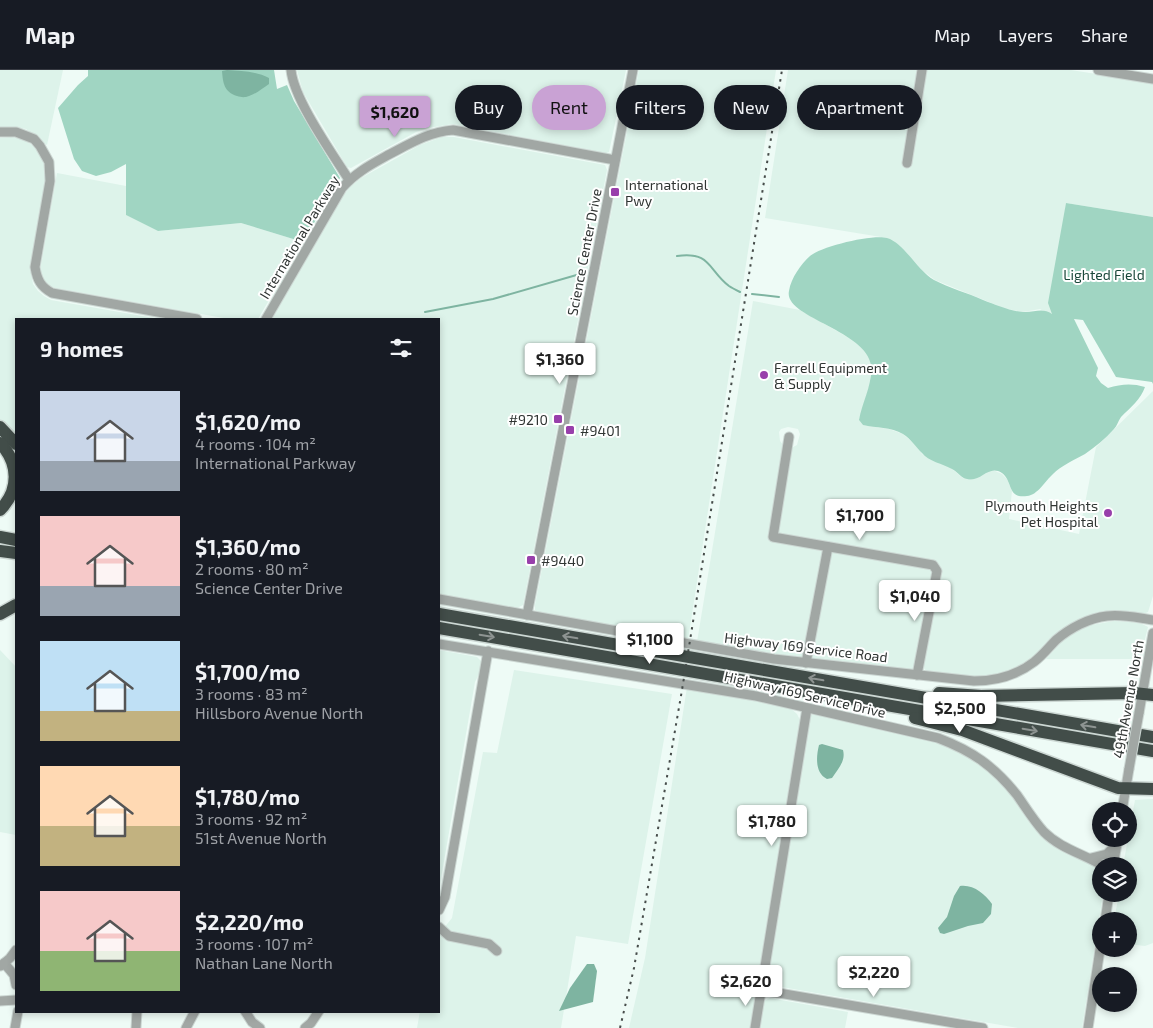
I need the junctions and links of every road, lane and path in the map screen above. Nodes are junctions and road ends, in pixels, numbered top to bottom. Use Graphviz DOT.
graph roads {
  1 [pos="291,70"];
  2 [pos="633,70"];
  3 [pos="922,70"];
  4 [pos="1101,70"];
  5 [pos="1153,78"];
  6 [pos="0,132"];
  7 [pos="615,160"];
  8 [pos="907,163"];
  9 [pos="349,180"];
  10 [pos="191,318"];
  11 [pos="267,318"];
  12 [pos="0,427"];
  13 [pos="789,436"];
  14 [pos="0,443"];
  15 [pos="15,443"];
  16 [pos="0,510"];
  17 [pos="0,537"];
  18 [pos="15,540"];
  19 [pos="828,547"];
  20 [pos="0,550"];
  21 [pos="15,553"];
  22 [pos="440,599"];
  23 [pos="15,606"];
  24 [pos="0,614"];
  25 [pos="440,614"];
  26 [pos="527,615"];
  27 [pos="1153,620"];
  28 [pos="440,628"];
  29 [pos="1153,633"];
  30 [pos="440,644"];
  31 [pos="488,651"];
  32 [pos="806,663"];
  33 [pos="917,675"];
  34 [pos="864,688"];
  35 [pos="1148,694"];
  36 [pos="844,698"];
  37 [pos="807,708"];
  38 [pos="1153,737"];
  39 [pos="1153,751"];
  40 [pos="1126,789"];
  41 [pos="1153,789"];
  42 [pos="1124,802"];
  43 [pos="1113,847"];
  44 [pos="1091,858"];
  45 [pos="440,908"];
  46 [pos="440,928"];
  47 [pos="15,951"];
  48 [pos="497,951"];
  49 [pos="1099,957"];
  50 [pos="2,965"];
  51 [pos="15,980"];
  52 [pos="761,990"];
  53 [pos="15,1000"];
  54 [pos="0,1001"];
  55 [pos="18,1013"];
  56 [pos="137,1013"];
  57 [pos="194,1013"];
  58 [pos="245,1013"];
  59 [pos="318,1013"];
  60 [pos="15,1028"];
  61 [pos="136,1028"];
  62 [pos="186,1028"];
  63 [pos="260,1028"];
  64 [pos="306,1028"];
  65 [pos="755,1028"];
  66 [pos="983,1028"];
  67 [pos="1088,1028"];
  1 -- 9 [label="street"];
  2 -- 7 [label="street, Science Center Drive"];
  3 -- 8 [label="street"];
  4 -- 5 [label="street"];
  6 -- 10 [label="street"];
  7 -- 9 [label="street, International Parkway"];
  7 -- 26 [label="street, Science Center Drive"];
  9 -- 11 [label="street, International Parkway"];
  12 -- 15 [label="highway"];
  13 -- 19 [label="street"];
  14 -- 16 [label="highway"];
  17 -- 18 [label="highway"];
  19 -- 32 [label="street"];
  19 -- 33 [label="street"];
  20 -- 21 [label="highway"];
  22 -- 26 [label="street, Highway 169 Service Road"];
  23 -- 24 [label="highway"];
  34 -- 25 [label="highway, one-way"];
  26 -- 32 [label="street, Highway 169 Service Road"];
  27 -- 33 [label="street, Highway 169 Service Road"];
  28 -- 36 [label="highway, one-way"];
  29 -- 35 [label="street, 49th Avenue North"];
  30 -- 31 [label="street, Highway 169 Service Drive"];
  31 -- 37 [label="street, Highway 169 Service Drive"];
  31 -- 45 [label="street"];
  32 -- 33 [label="street, Highway 169 Service Road"];
  34 -- 35 [label="highway"];
  38 -- 34 [label="highway, one-way"];
  35 -- 40 [label="street, 49th Avenue North, bridge"];
  36 -- 39 [label="highway, one-way"];
  36 -- 40 [label="highway"];
  37 -- 44 [label="street, Highway 169 Service Drive"];
  37 -- 52 [label="street"];
  40 -- 41 [label="highway"];
  40 -- 42 [label="street, 49th Avenue North"];
  43 -- 44 [label="street"];
  46 -- 48 [label="street"];
  47 -- 50 [label="street"];
  49 -- 67 [label="street"];
  50 -- 51 [label="street"];
  52 -- 65 [label="street"];
  52 -- 66 [label="street"];
  53 -- 54 [label="street"];
  55 -- 60 [label="street"];
  56 -- 61 [label="street"];
  57 -- 62 [label="street"];
  58 -- 63 [label="street"];
  59 -- 64 [label="street"];
}
